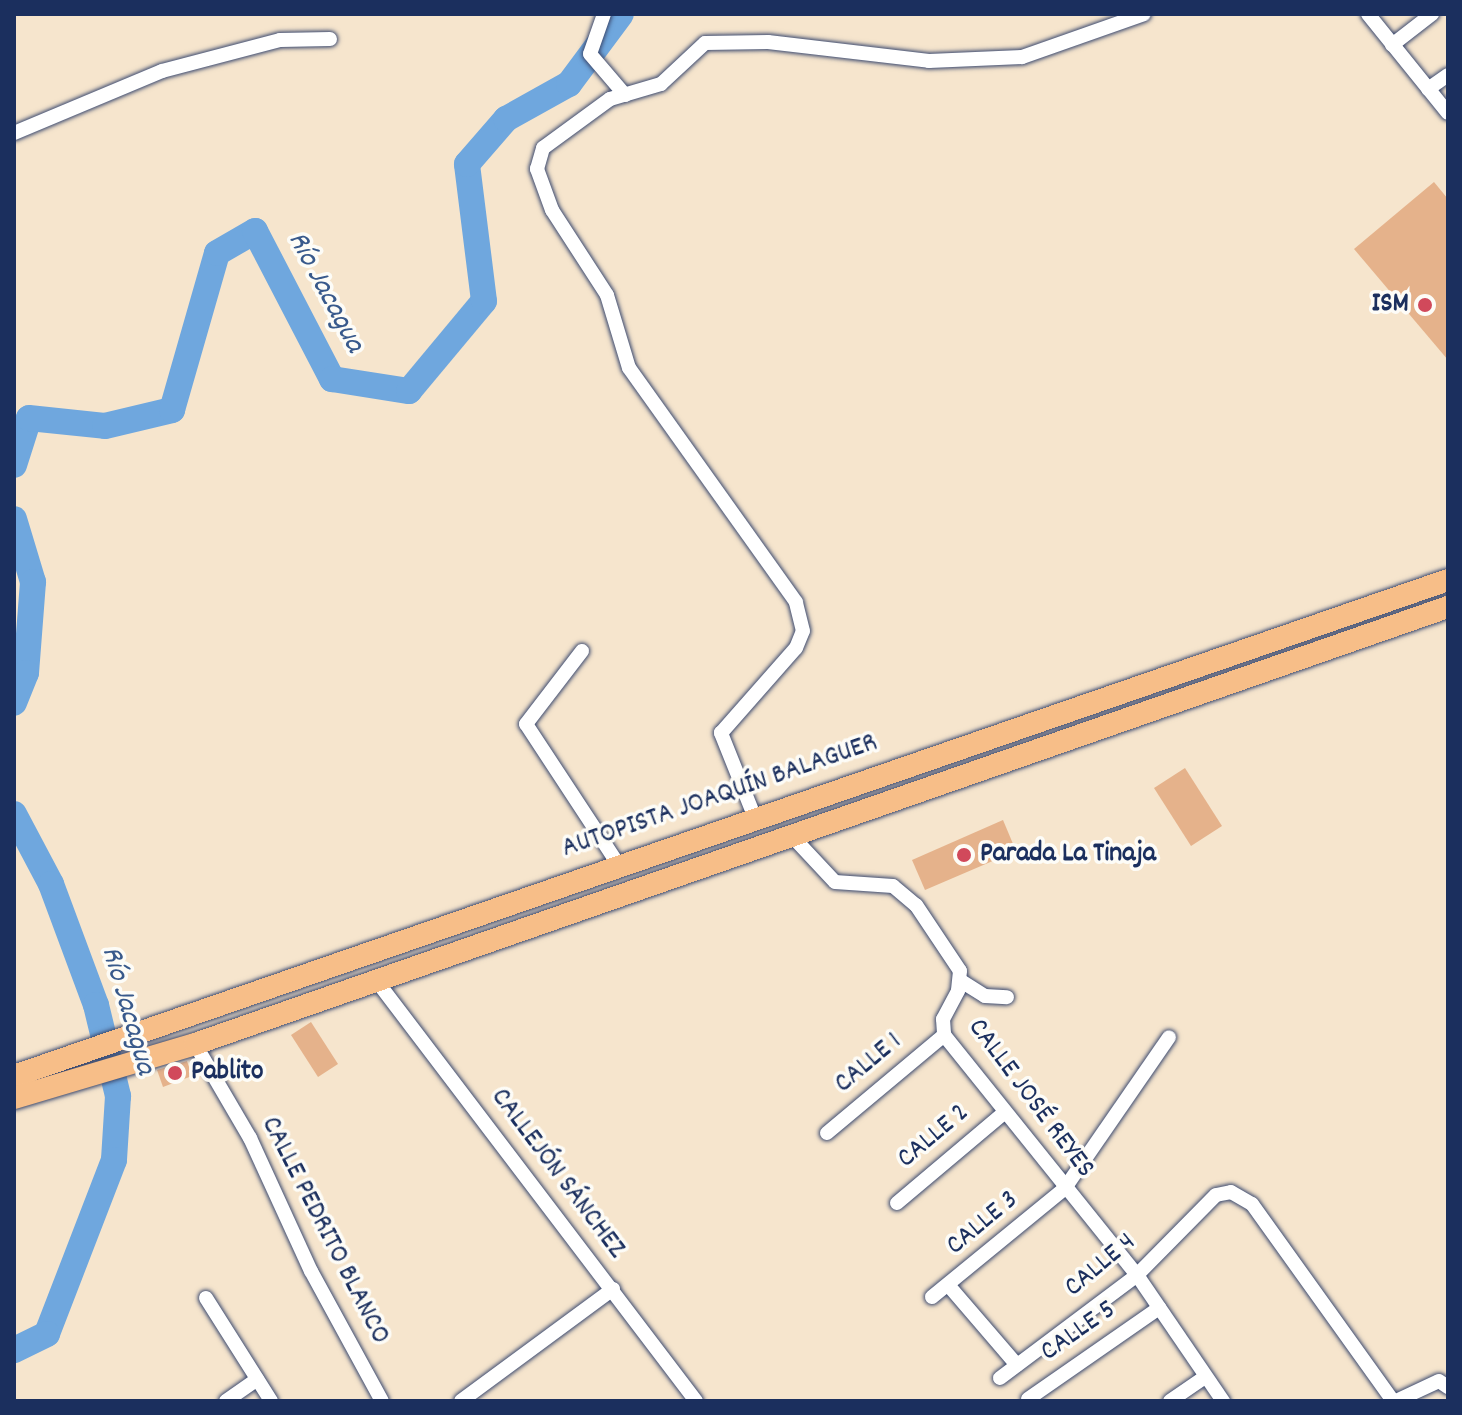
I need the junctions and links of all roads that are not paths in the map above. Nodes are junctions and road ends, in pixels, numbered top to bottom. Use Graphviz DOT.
graph roads {
  1 [pos="604,14"];
  2 [pos="1144,14"];
  3 [pos="1368,14"];
  4 [pos="1432,14"];
  5 [pos="330,39"];
  6 [pos="1392,45"];
  7 [pos="1448,75"];
  8 [pos="1428,89"];
  9 [pos="625,95"];
  10 [pos="1448,113"];
  11 [pos="14,133"];
  12 [pos="1448,580"];
  13 [pos="1448,607"];
  14 [pos="582,651"];
  15 [pos="755,818"];
  16 [pos="791,835"];
  17 [pos="618,864"];
  18 [pos="376,980"];
  19 [pos="961,981"];
  20 [pos="1007,997"];
  21 [pos="944,1035"];
  22 [pos="1169,1037"];
  23 [pos="195,1044"];
  24 [pos="14,1068"];
  25 [pos="39,1068"];
  26 [pos="67,1070"];
  27 [pos="14,1076"];
  28 [pos="14,1098"];
  29 [pos="1005,1112"];
  30 [pos="827,1133"];
  31 [pos="1065,1188"];
  32 [pos="897,1203"];
  33 [pos="1137,1275"];
  34 [pos="949,1286"];
  35 [pos="613,1289"];
  36 [pos="932,1297"];
  37 [pos="206,1298"];
  38 [pos="1159,1308"];
  39 [pos="1017,1365"];
  40 [pos="1205,1377"];
  41 [pos="1000,1378"];
  42 [pos="257,1379"];
  43 [pos="1448,1387"];
  44 [pos="688,1398"];
  45 [pos="1028,1399"];
  46 [pos="226,1401"];
  47 [pos="271,1401"];
  48 [pos="382,1401"];
  49 [pos="461,1401"];
  50 [pos="1170,1401"];
  51 [pos="1223,1401"];
  52 [pos="1394,1401"];
  1 -- 9 [label="street"];
  2 -- 9 [label="street"];
  3 -- 6 [label="street"];
  4 -- 6 [label="street"];
  5 -- 11 [label="street"];
  6 -- 8 [label="street"];
  7 -- 8 [label="street"];
  8 -- 10 [label="street"];
  9 -- 15 [label="street"];
  12 -- 15 [label="highway, AUTOPISTA JOAQUÍN BALAGUER"];
  13 -- 16 [label="highway, AUTOPISTA JOAQUÍN BALAGUER"];
  14 -- 17 [label="street"];
  15 -- 17 [label="highway, AUTOPISTA JOAQUÍN BALAGUER"];
  16 -- 18 [label="highway, AUTOPISTA JOAQUÍN BALAGUER"];
  16 -- 19 [label="street, CALLE JOSÉ REYES"];
  17 -- 26 [label="highway, AUTOPISTA JOAQUÍN BALAGUER"];
  18 -- 23 [label="highway, AUTOPISTA JOAQUÍN BALAGUER"];
  18 -- 35 [label="street, CALLEJÓN SÁNCHEZ"];
  19 -- 20 [label="street"];
  19 -- 21 [label="street, CALLE JOSÉ REYES"];
  21 -- 29 [label="street, CALLE JOSÉ REYES"];
  21 -- 30 [label="street, CALLE 1"];
  22 -- 31 [label="street, CALLE 3"];
  23 -- 26 [label="highway, AUTOPISTA JOAQUÍN BALAGUER"];
  23 -- 48 [label="street, CALLE PEDRITO BLANCO"];
  24 -- 25 [label="highway"];
  25 -- 26 [label="highway, AUTOPISTA JOAQUÍN BALAGUER"];
  25 -- 27 [label="highway, AUTOPISTA JOAQUÍN BALAGUER"];
  26 -- 28 [label="highway, AUTOPISTA JOAQUÍN BALAGUER"];
  29 -- 31 [label="street, CALLE JOSÉ REYES"];
  29 -- 32 [label="street, CALLE 2"];
  31 -- 33 [label="street, CALLE JOSÉ REYES"];
  31 -- 34 [label="street, CALLE 3"];
  33 -- 38 [label="street, CALLE JOSÉ REYES"];
  33 -- 39 [label="street, CALLE 4"];
  33 -- 52 [label="street, CALLE 4"];
  34 -- 36 [label="street, CALLE 3"];
  34 -- 39 [label="street"];
  35 -- 44 [label="street, CALLEJÓN SÁNCHEZ"];
  35 -- 49 [label="street"];
  37 -- 42 [label="street"];
  38 -- 40 [label="street, CALLE JOSÉ REYES"];
  38 -- 45 [label="street, CALLE 5"];
  39 -- 41 [label="street, CALLE 4"];
  40 -- 50 [label="street"];
  40 -- 51 [label="street, CALLE JOSÉ REYES"];
  42 -- 46 [label="street"];
  42 -- 47 [label="street"];
  43 -- 52 [label="street"];
}
